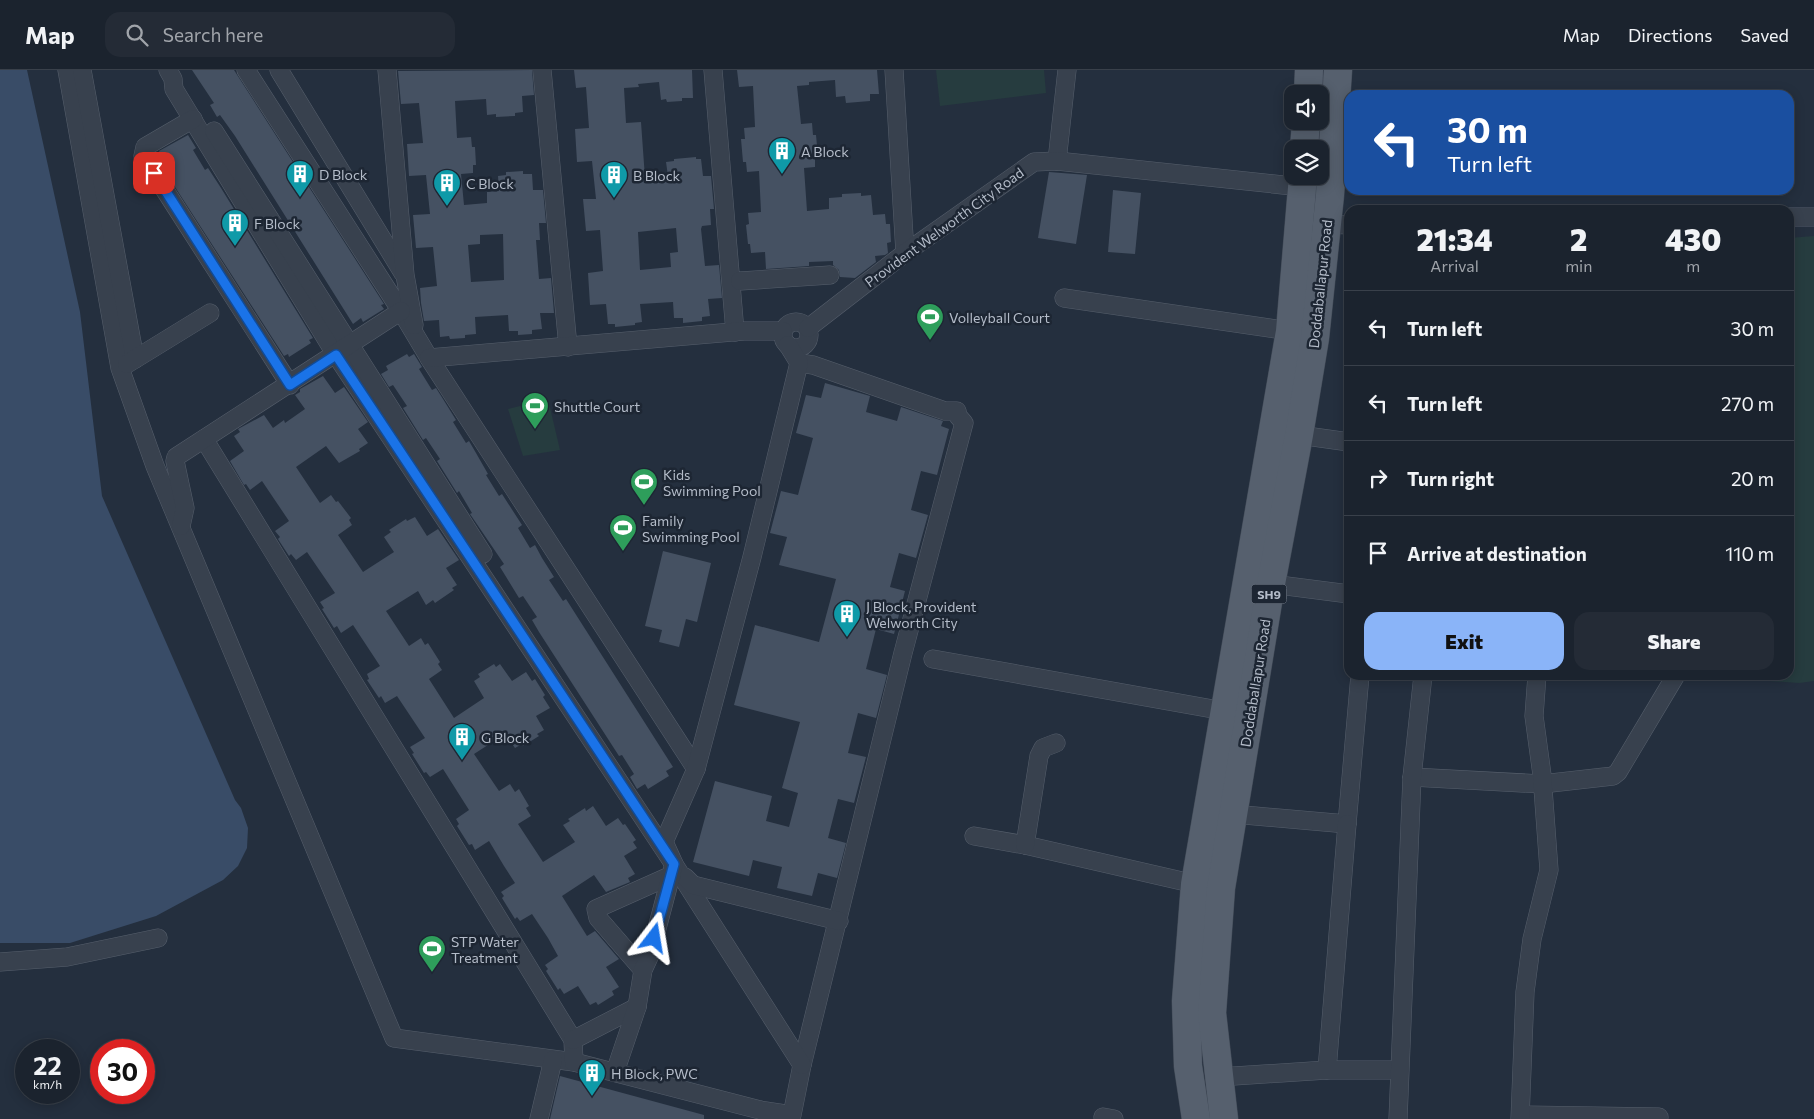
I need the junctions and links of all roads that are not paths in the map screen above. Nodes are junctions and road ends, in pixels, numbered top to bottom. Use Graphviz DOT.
graph roads {
  1 [pos="67,70"];
  2 [pos="82,70"];
  3 [pos="246,70"];
  4 [pos="279,70"];
  5 [pos="386,70"];
  6 [pos="542,70"];
  7 [pos="554,70"];
  8 [pos="713,70"];
  9 [pos="722,70"];
  10 [pos="894,70"];
  11 [pos="1067,70"];
  12 [pos="1309,70"];
  13 [pos="1338,70"];
  14 [pos="170,74"];
  15 [pos="1308,85"];
  16 [pos="193,120"];
  17 [pos="1057,161"];
  18 [pos="1284,180"];
  19 [pos="1302,185"];
  20 [pos="1794,217"];
  21 [pos="1814,217"];
  22 [pos="1338,225"];
  23 [pos="905,253"];
  24 [pos="405,275"];
  25 [pos="830,275"];
  26 [pos="740,281"];
  27 [pos="1064,298"];
  28 [pos="402,311"];
  29 [pos="210,313"];
  30 [pos="1290,331"];
  31 [pos="739,332"];
  32 [pos="416,338"];
  33 [pos="785,338"];
  34 [pos="573,346"];
  35 [pos="343,350"];
  36 [pos="429,358"];
  37 [pos="135,359"];
  38 [pos="799,363"];
  39 [pos="120,368"];
  40 [pos="290,385"];
  41 [pos="1299,435"];
  42 [pos="204,439"];
  43 [pos="1344,441"];
  44 [pos="181,528"];
  45 [pos="1271,584"];
  46 [pos="1344,593"];
  47 [pos="933,658"];
  48 [pos="1360,680"];
  49 [pos="1422,680"];
  50 [pos="1537,680"];
  51 [pos="1673,680"];
  52 [pos="1224,711"];
  53 [pos="1056,743"];
  54 [pos="696,769"];
  55 [pos="1412,776"];
  56 [pos="1542,784"];
  57 [pos="1233,814"];
  58 [pos="1348,824"];
  59 [pos="974,836"];
  60 [pos="664,842"];
  61 [pos="1025,845"];
  62 [pos="674,869"];
  63 [pos="1195,884"];
  64 [pos="839,920"];
  65 [pos="158,938"];
  66 [pos="0,962"];
  67 [pos="643,970"];
  68 [pos="637,1006"];
  69 [pos="573,1040"];
  70 [pos="553,1060"];
  71 [pos="574,1062"];
  72 [pos="802,1065"];
  73 [pos="1328,1070"];
  74 [pos="1399,1070"];
  75 [pos="615,1072"];
  76 [pos="1219,1077"];
  77 [pos="794,1117"];
  78 [pos="1521,1117"];
  79 [pos="1659,1117"];
  80 [pos="538,1119"];
  81 [pos="1196,1119"];
  82 [pos="1224,1119"];
  83 [pos="1398,1119"];
  1 -- 39 [label="street"];
  2 -- 37 [label="street"];
  3 -- 28 [label="street"];
  4 -- 24 [label="street"];
  5 -- 24 [label="street"];
  6 -- 34 [label="street"];
  7 -- 34 [label="street"];
  8 -- 31 [label="street"];
  9 -- 26 [label="street"];
  10 -- 23 [label="street"];
  11 -- 17 [label="street"];
  12 -- 15 [label="main road"];
  13 -- 22 [label="main road, Doddaballapur Road / SH9"];
  14 -- 16 [label="street"];
  14 -- 35 [label="street"];
  16 -- 35 [label="street"];
  16 -- 40 [label="street"];
  17 -- 18 [label="street, Provident Welworth City Road"];
  17 -- 23 [label="street, Provident Welworth City Road"];
  19 -- 30 [label="main road, Doddaballapur Road / SH9"];
  20 -- 21 [label="street"];
  22 -- 41 [label="main road, Doddaballapur Road / SH9"];
  23 -- 33 [label="street, Provident Welworth City Road"];
  24 -- 32 [label="street"];
  25 -- 26 [label="street"];
  26 -- 31 [label="street"];
  27 -- 30 [label="street"];
  28 -- 32 [label="street"];
  28 -- 35 [label="street"];
  29 -- 37 [label="street"];
  30 -- 52 [label="main road, Doddaballapur Road / SH9"];
  31 -- 33 [label="street"];
  31 -- 34 [label="street"];
  32 -- 36 [label="street"];
  33 -- 38 [label="street"];
  34 -- 36 [label="street"];
  35 -- 40 [label="street"];
  35 -- 60 [label="street"];
  35 -- 62 [label="street"];
  36 -- 54 [label="street"];
  37 -- 39 [label="street"];
  38 -- 54 [label="street"];
  38 -- 64 [label="street"];
  39 -- 44 [label="street"];
  40 -- 42 [label="street"];
  41 -- 43 [label="street"];
  41 -- 45 [label="main road, Doddaballapur Road / SH9"];
  42 -- 44 [label="street"];
  42 -- 69 [label="street"];
  44 -- 70 [label="street"];
  45 -- 46 [label="street"];
  45 -- 57 [label="main road, Doddaballapur Road / SH9"];
  47 -- 52 [label="street"];
  48 -- 58 [label="street"];
  49 -- 55 [label="street"];
  50 -- 56 [label="street"];
  51 -- 56 [label="street"];
  52 -- 63 [label="main road, Doddaballapur Road / SH9"];
  53 -- 61 [label="street"];
  54 -- 60 [label="street"];
  55 -- 56 [label="street"];
  55 -- 74 [label="street"];
  56 -- 78 [label="street"];
  57 -- 58 [label="street"];
  57 -- 76 [label="main road, Doddaballapur Road / SH9"];
  58 -- 73 [label="street"];
  59 -- 61 [label="street"];
  60 -- 62 [label="street"];
  61 -- 63 [label="street"];
  62 -- 64 [label="street"];
  62 -- 67 [label="street"];
  62 -- 67 [label="street"];
  62 -- 72 [label="street"];
  63 -- 81 [label="main road, Doddaballapur Road / SH9"];
  64 -- 72 [label="street"];
  65 -- 66 [label="street"];
  67 -- 68 [label="street"];
  68 -- 69 [label="street"];
  68 -- 75 [label="street"];
  69 -- 71 [label="street"];
  70 -- 71 [label="street"];
  70 -- 80 [label="street"];
  71 -- 75 [label="street"];
  72 -- 77 [label="street"];
  73 -- 74 [label="street"];
  73 -- 76 [label="street"];
  74 -- 83 [label="street"];
  75 -- 77 [label="street"];
  76 -- 82 [label="main road, Doddaballapur Road / SH9"];
  78 -- 79 [label="street"];
}
